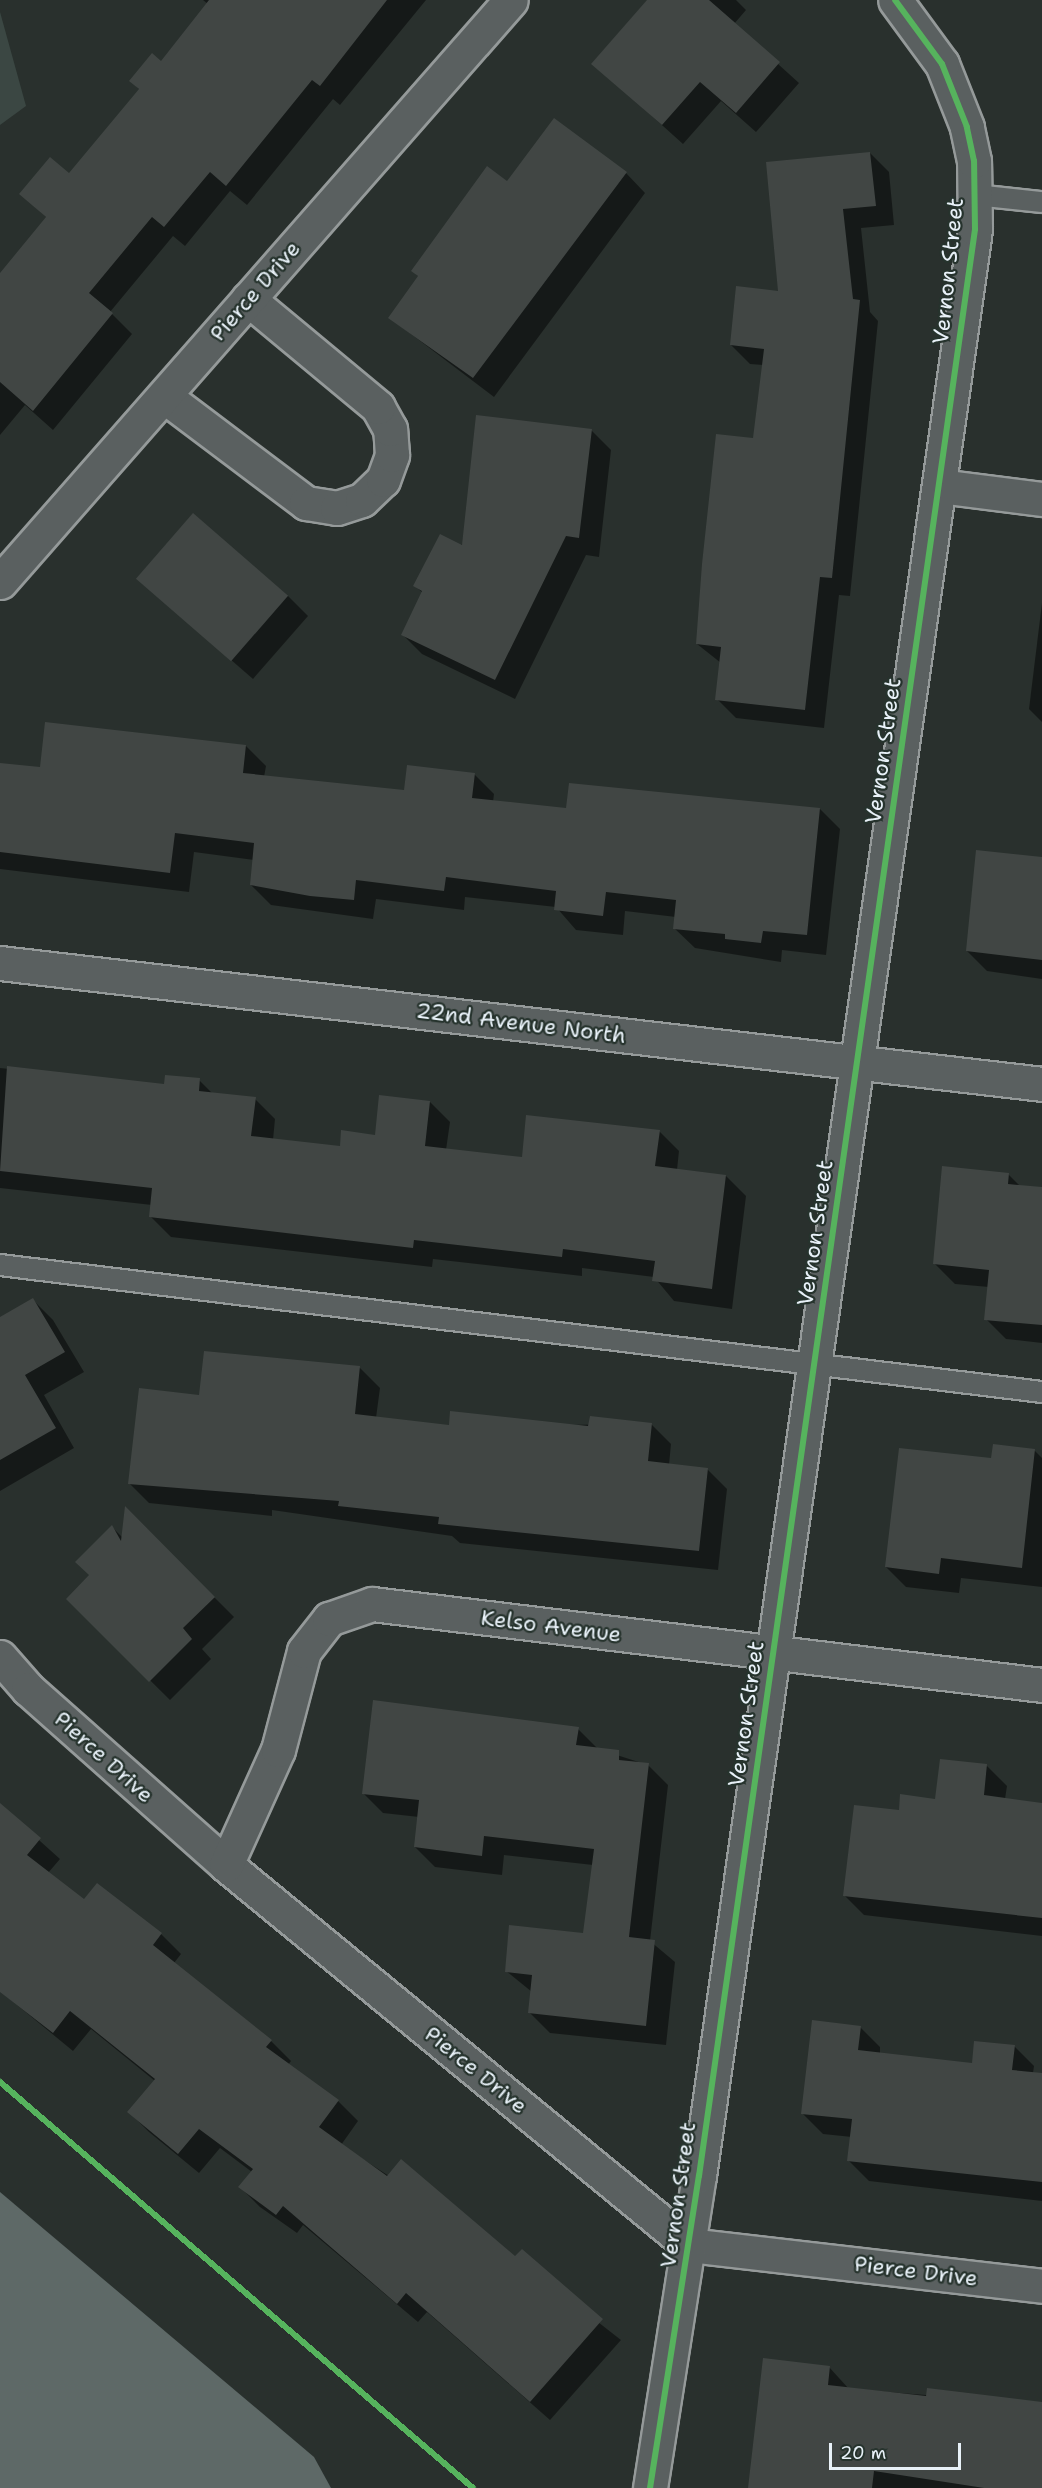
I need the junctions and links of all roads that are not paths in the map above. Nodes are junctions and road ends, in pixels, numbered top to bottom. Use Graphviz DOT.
graph roads {
  1 [pos="511,0"];
  2 [pos="895,0"];
  3 [pos="976,195"];
  4 [pos="1042,202"];
  5 [pos="248,299"];
  6 [pos="164,396"];
  7 [pos="939,486"];
  8 [pos="1042,499"];
  9 [pos="0,582"];
  10 [pos="0,963"];
  11 [pos="857,1063"];
  12 [pos="1042,1084"];
  13 [pos="0,1265"];
  14 [pos="814,1366"];
  15 [pos="1042,1392"];
  16 [pos="773,1653"];
  17 [pos="0,1657"];
  18 [pos="1042,1685"];
  19 [pos="226,1865"];
  20 [pos="689,2245"];
  21 [pos="1042,2286"];
  22 [pos="650,2488"];
  1 -- 5 [label="street, Pierce Drive"];
  2 -- 3 [label="street, Vernon Street"];
  3 -- 4 [label="lane"];
  3 -- 7 [label="street, Vernon Street"];
  5 -- 6 [label="street, Pierce Drive"];
  5 -- 6 [label="street"];
  6 -- 9 [label="street, Pierce Drive"];
  7 -- 8 [label="street"];
  7 -- 11 [label="street, Vernon Street"];
  10 -- 11 [label="street, 22nd Avenue North"];
  11 -- 12 [label="street, 22nd Avenue North"];
  11 -- 14 [label="street, Vernon Street"];
  13 -- 14 [label="lane"];
  14 -- 15 [label="lane"];
  14 -- 16 [label="street, Vernon Street"];
  16 -- 18 [label="street, Kelso Avenue"];
  16 -- 19 [label="street, Kelso Avenue"];
  16 -- 20 [label="street, Vernon Street"];
  17 -- 19 [label="street, Pierce Drive"];
  19 -- 20 [label="street, Pierce Drive"];
  20 -- 21 [label="street, Pierce Drive"];
  20 -- 22 [label="street, Vernon Street"];
}
